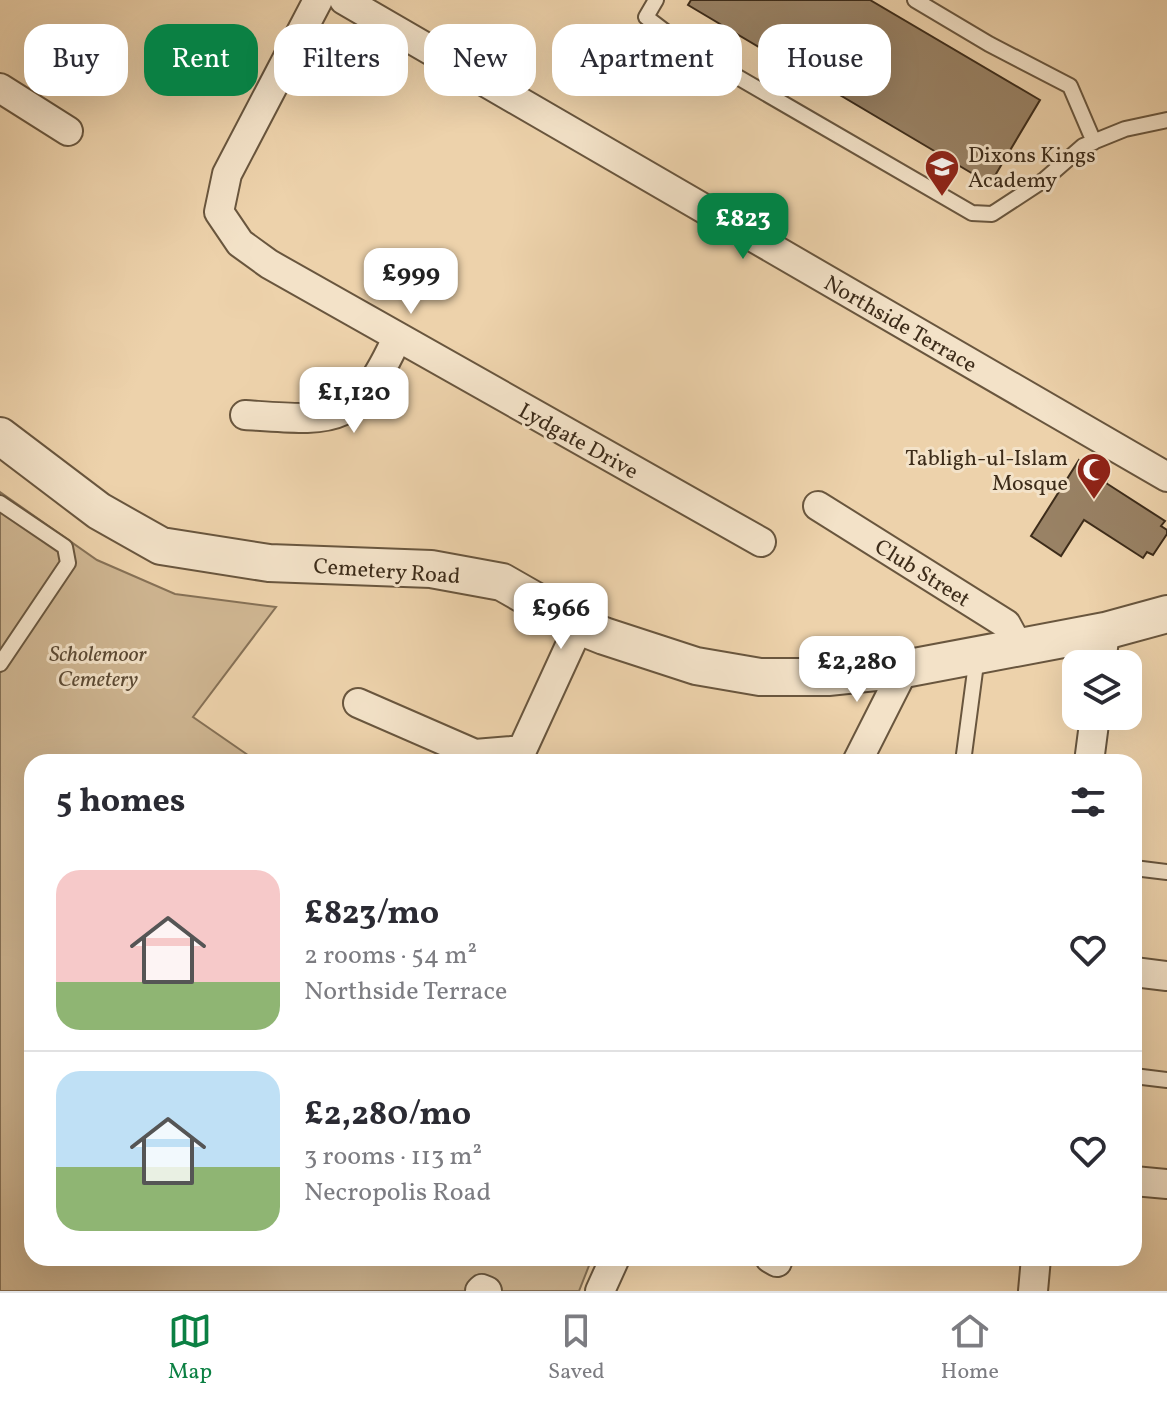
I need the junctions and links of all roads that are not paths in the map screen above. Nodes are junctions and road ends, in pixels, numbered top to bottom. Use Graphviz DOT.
graph roads {
  1 [pos="318,0"];
  2 [pos="344,0"];
  3 [pos="656,0"];
  4 [pos="915,0"];
  5 [pos="0,88"];
  6 [pos="1167,120"];
  7 [pos="68,131"];
  8 [pos="1094,142"];
  9 [pos="397,338"];
  10 [pos="245,415"];
  11 [pos="0,436"];
  12 [pos="1167,477"];
  13 [pos="0,503"];
  14 [pos="818,506"];
  15 [pos="761,542"];
  16 [pos="1167,614"];
  17 [pos="579,626"];
  18 [pos="1019,648"];
  19 [pos="1103,648"];
  20 [pos="977,656"];
  21 [pos="0,664"];
  22 [pos="904,669"];
  23 [pos="358,703"];
  24 [pos="1093,730"];
  25 [pos="861,754"];
  26 [pos="964,754"];
  27 [pos="1090,754"];
  28 [pos="1142,869"];
  29 [pos="1167,872"];
  30 [pos="1142,973"];
  31 [pos="1167,976"];
  32 [pos="1142,1077"];
  33 [pos="1167,1080"];
  34 [pos="1142,1182"];
  35 [pos="1167,1184"];
  36 [pos="611,1266"];
  37 [pos="1035,1266"];
  38 [pos="480,1291"];
  39 [pos="487,1291"];
  40 [pos="600,1291"];
  41 [pos="1033,1291"];
  1 -- 9 [label="street, Lydgate Drive"];
  2 -- 12 [label="street, Northside Terrace"];
  3 -- 8 [label="lane"];
  4 -- 8 [label="lane"];
  5 -- 7 [label="street"];
  6 -- 8 [label="lane"];
  9 -- 10 [label="street"];
  9 -- 15 [label="street, Lydgate Drive"];
  11 -- 17 [label="street, Cemetery Road"];
  13 -- 21 [label="lane"];
  14 -- 18 [label="street, Club Street"];
  16 -- 19 [label="street, Cemetery Road"];
  17 -- 22 [label="street, Cemetery Road"];
  17 -- 23 [label="street"];
  18 -- 19 [label="street, Cemetery Road"];
  18 -- 20 [label="street, Cemetery Road"];
  20 -- 22 [label="street, Cemetery Road"];
  20 -- 26 [label="lane"];
  22 -- 25 [label="street"];
  24 -- 27 [label="street"];
  28 -- 29 [label="lane"];
  30 -- 31 [label="street"];
  32 -- 33 [label="lane"];
  34 -- 35 [label="street"];
  36 -- 40 [label="street"];
  37 -- 41 [label="street"];
  38 -- 39 [label="street"];
}
